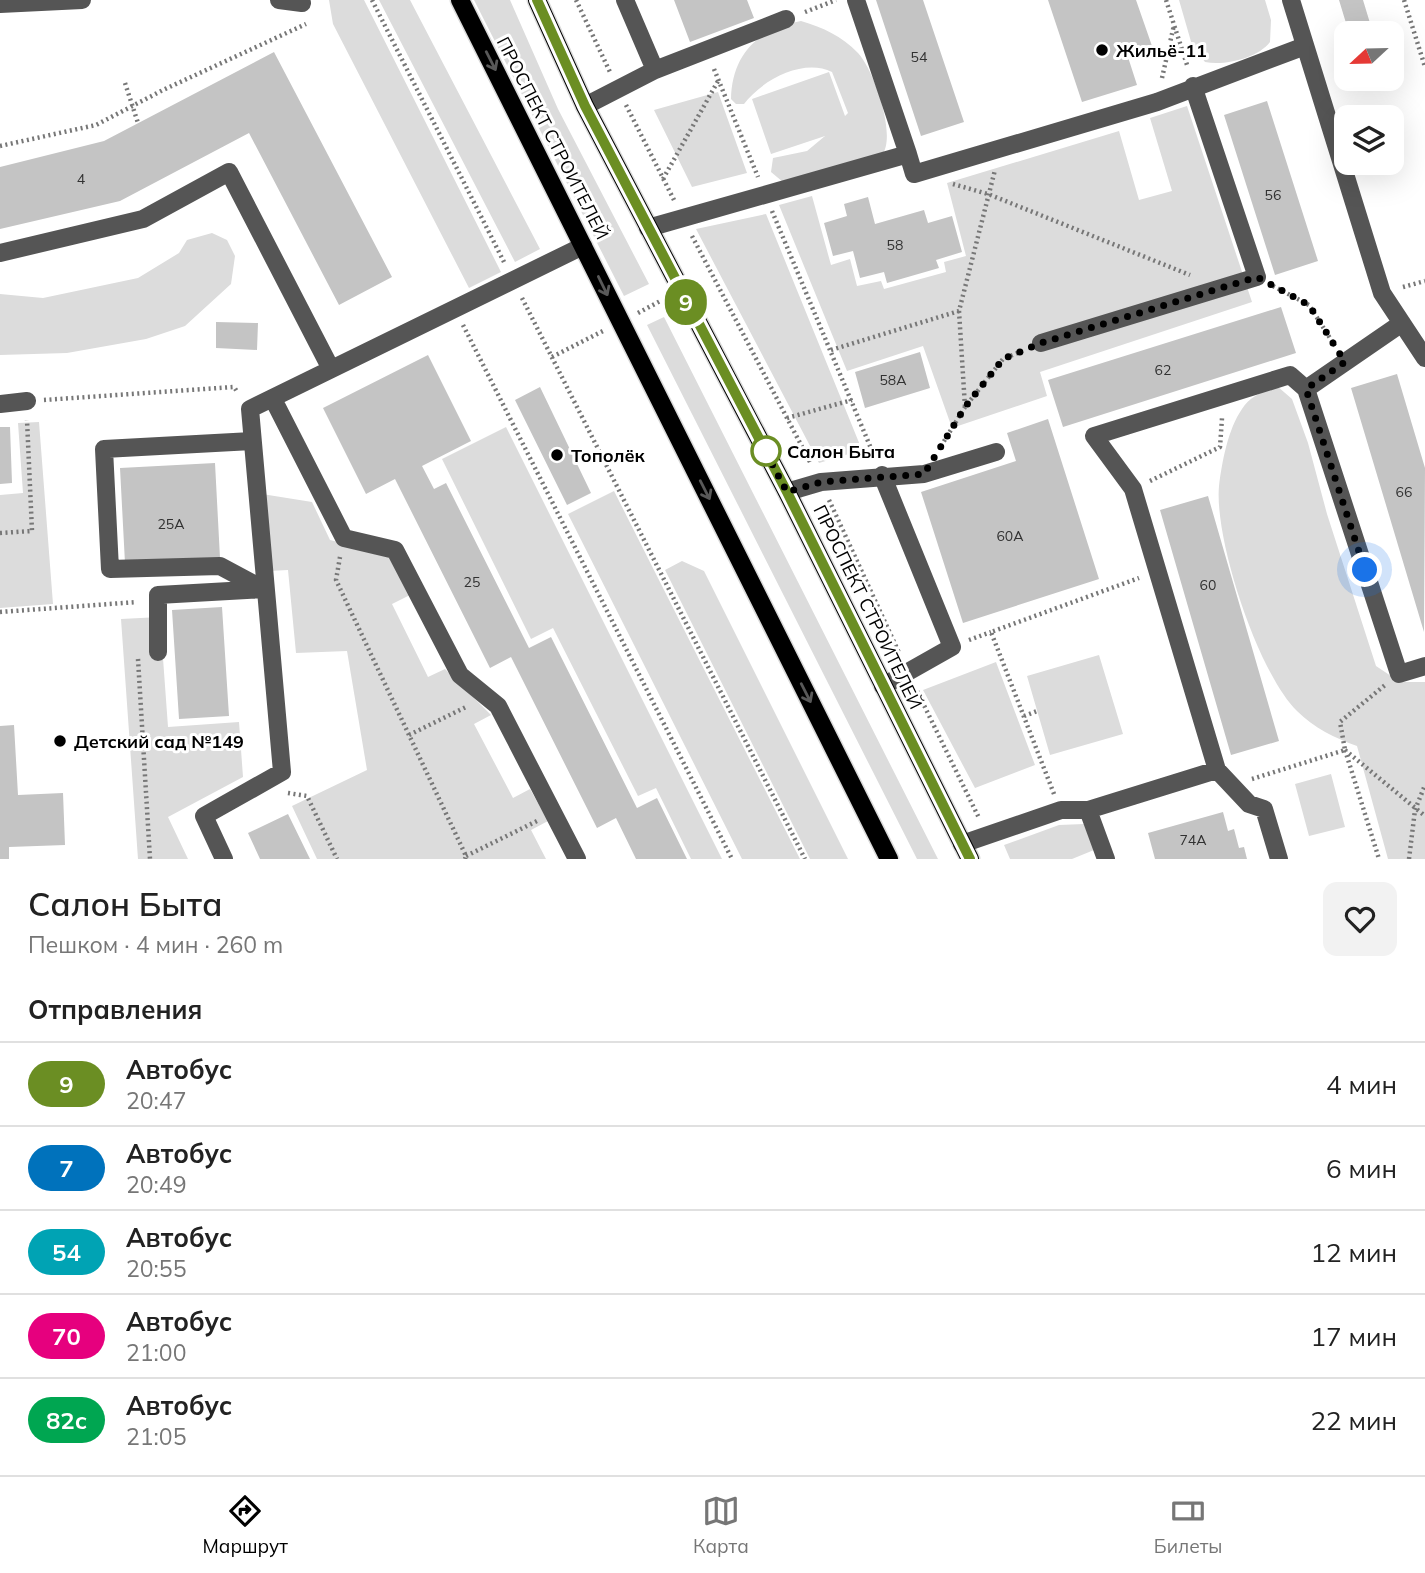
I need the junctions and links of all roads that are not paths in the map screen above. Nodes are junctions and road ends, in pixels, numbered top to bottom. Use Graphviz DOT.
graph roads {
  1 [pos="82,0"];
  2 [pos="279,0"];
  3 [pos="460,0"];
  4 [pos="537,0"];
  5 [pos="625,0"];
  6 [pos="856,0"];
  7 [pos="1291,0"];
  8 [pos="304,1"];
  9 [pos="0,4"];
  10 [pos="786,19"];
  11 [pos="1305,46"];
  12 [pos="655,70"];
  13 [pos="1194,86"];
  14 [pos="585,106"];
  15 [pos="908,154"];
  16 [pos="648,228"];
  17 [pos="583,246"];
  18 [pos="0,253"];
  19 [pos="1402,323"];
  20 [pos="1041,343"];
  21 [pos="1425,358"];
  22 [pos="331,369"];
  23 [pos="1306,389"];
  24 [pos="273,399"];
  25 [pos="27,401"];
  26 [pos="0,404"];
  27 [pos="252,440"];
  28 [pos="996,452"];
  29 [pos="882,475"];
  30 [pos="787,492"];
  31 [pos="264,589"];
  32 [pos="158,652"];
  33 [pos="1425,666"];
  34 [pos="883,686"];
  35 [pos="1217,770"];
  36 [pos="1088,810"];
  37 [pos="966,851"];
  38 [pos="224,859"];
  39 [pos="577,859"];
  40 [pos="889,859"];
  41 [pos="1107,859"];
  42 [pos="1279,859"];
  1 -- 9 [label="street"];
  2 -- 8 [label="street"];
  3 -- 17 [label="main road, ПРОСПЕКТ СТРОИТЕЛЕЙ, one-way"];
  4 -- 14 [label="main road, ПРОСПЕКТ СТРОИТЕЛЕЙ"];
  5 -- 12 [label="street"];
  6 -- 15 [label="street"];
  7 -- 11 [label="street"];
  10 -- 12 [label="street"];
  11 -- 13 [label="street"];
  11 -- 19 [label="street"];
  12 -- 14 [label="street"];
  13 -- 15 [label="street"];
  13 -- 20 [label="street"];
  14 -- 16 [label="main road, ПРОСПЕКТ СТРОИТЕЛЕЙ"];
  15 -- 16 [label="street"];
  16 -- 30 [label="main road, ПРОСПЕКТ СТРОИТЕЛЕЙ"];
  17 -- 22 [label="street"];
  17 -- 40 [label="main road, ПРОСПЕКТ СТРОИТЕЛЕЙ, one-way"];
  18 -- 22 [label="street"];
  19 -- 21 [label="street"];
  19 -- 23 [label="street"];
  22 -- 24 [label="street"];
  23 -- 33 [label="street"];
  23 -- 35 [label="street"];
  24 -- 27 [label="street"];
  24 -- 39 [label="street"];
  25 -- 26 [label="street"];
  27 -- 31 [label="street"];
  27 -- 31 [label="street"];
  28 -- 29 [label="street"];
  29 -- 30 [label="street"];
  29 -- 34 [label="street"];
  30 -- 34 [label="main road, ПРОСПЕКТ СТРОИТЕЛЕЙ"];
  31 -- 32 [label="street"];
  31 -- 38 [label="street"];
  34 -- 37 [label="main road, ПРОСПЕКТ СТРОИТЕЛЕЙ"];
  35 -- 36 [label="street"];
  35 -- 42 [label="street"];
  36 -- 37 [label="street"];
  36 -- 41 [label="street"];
}
